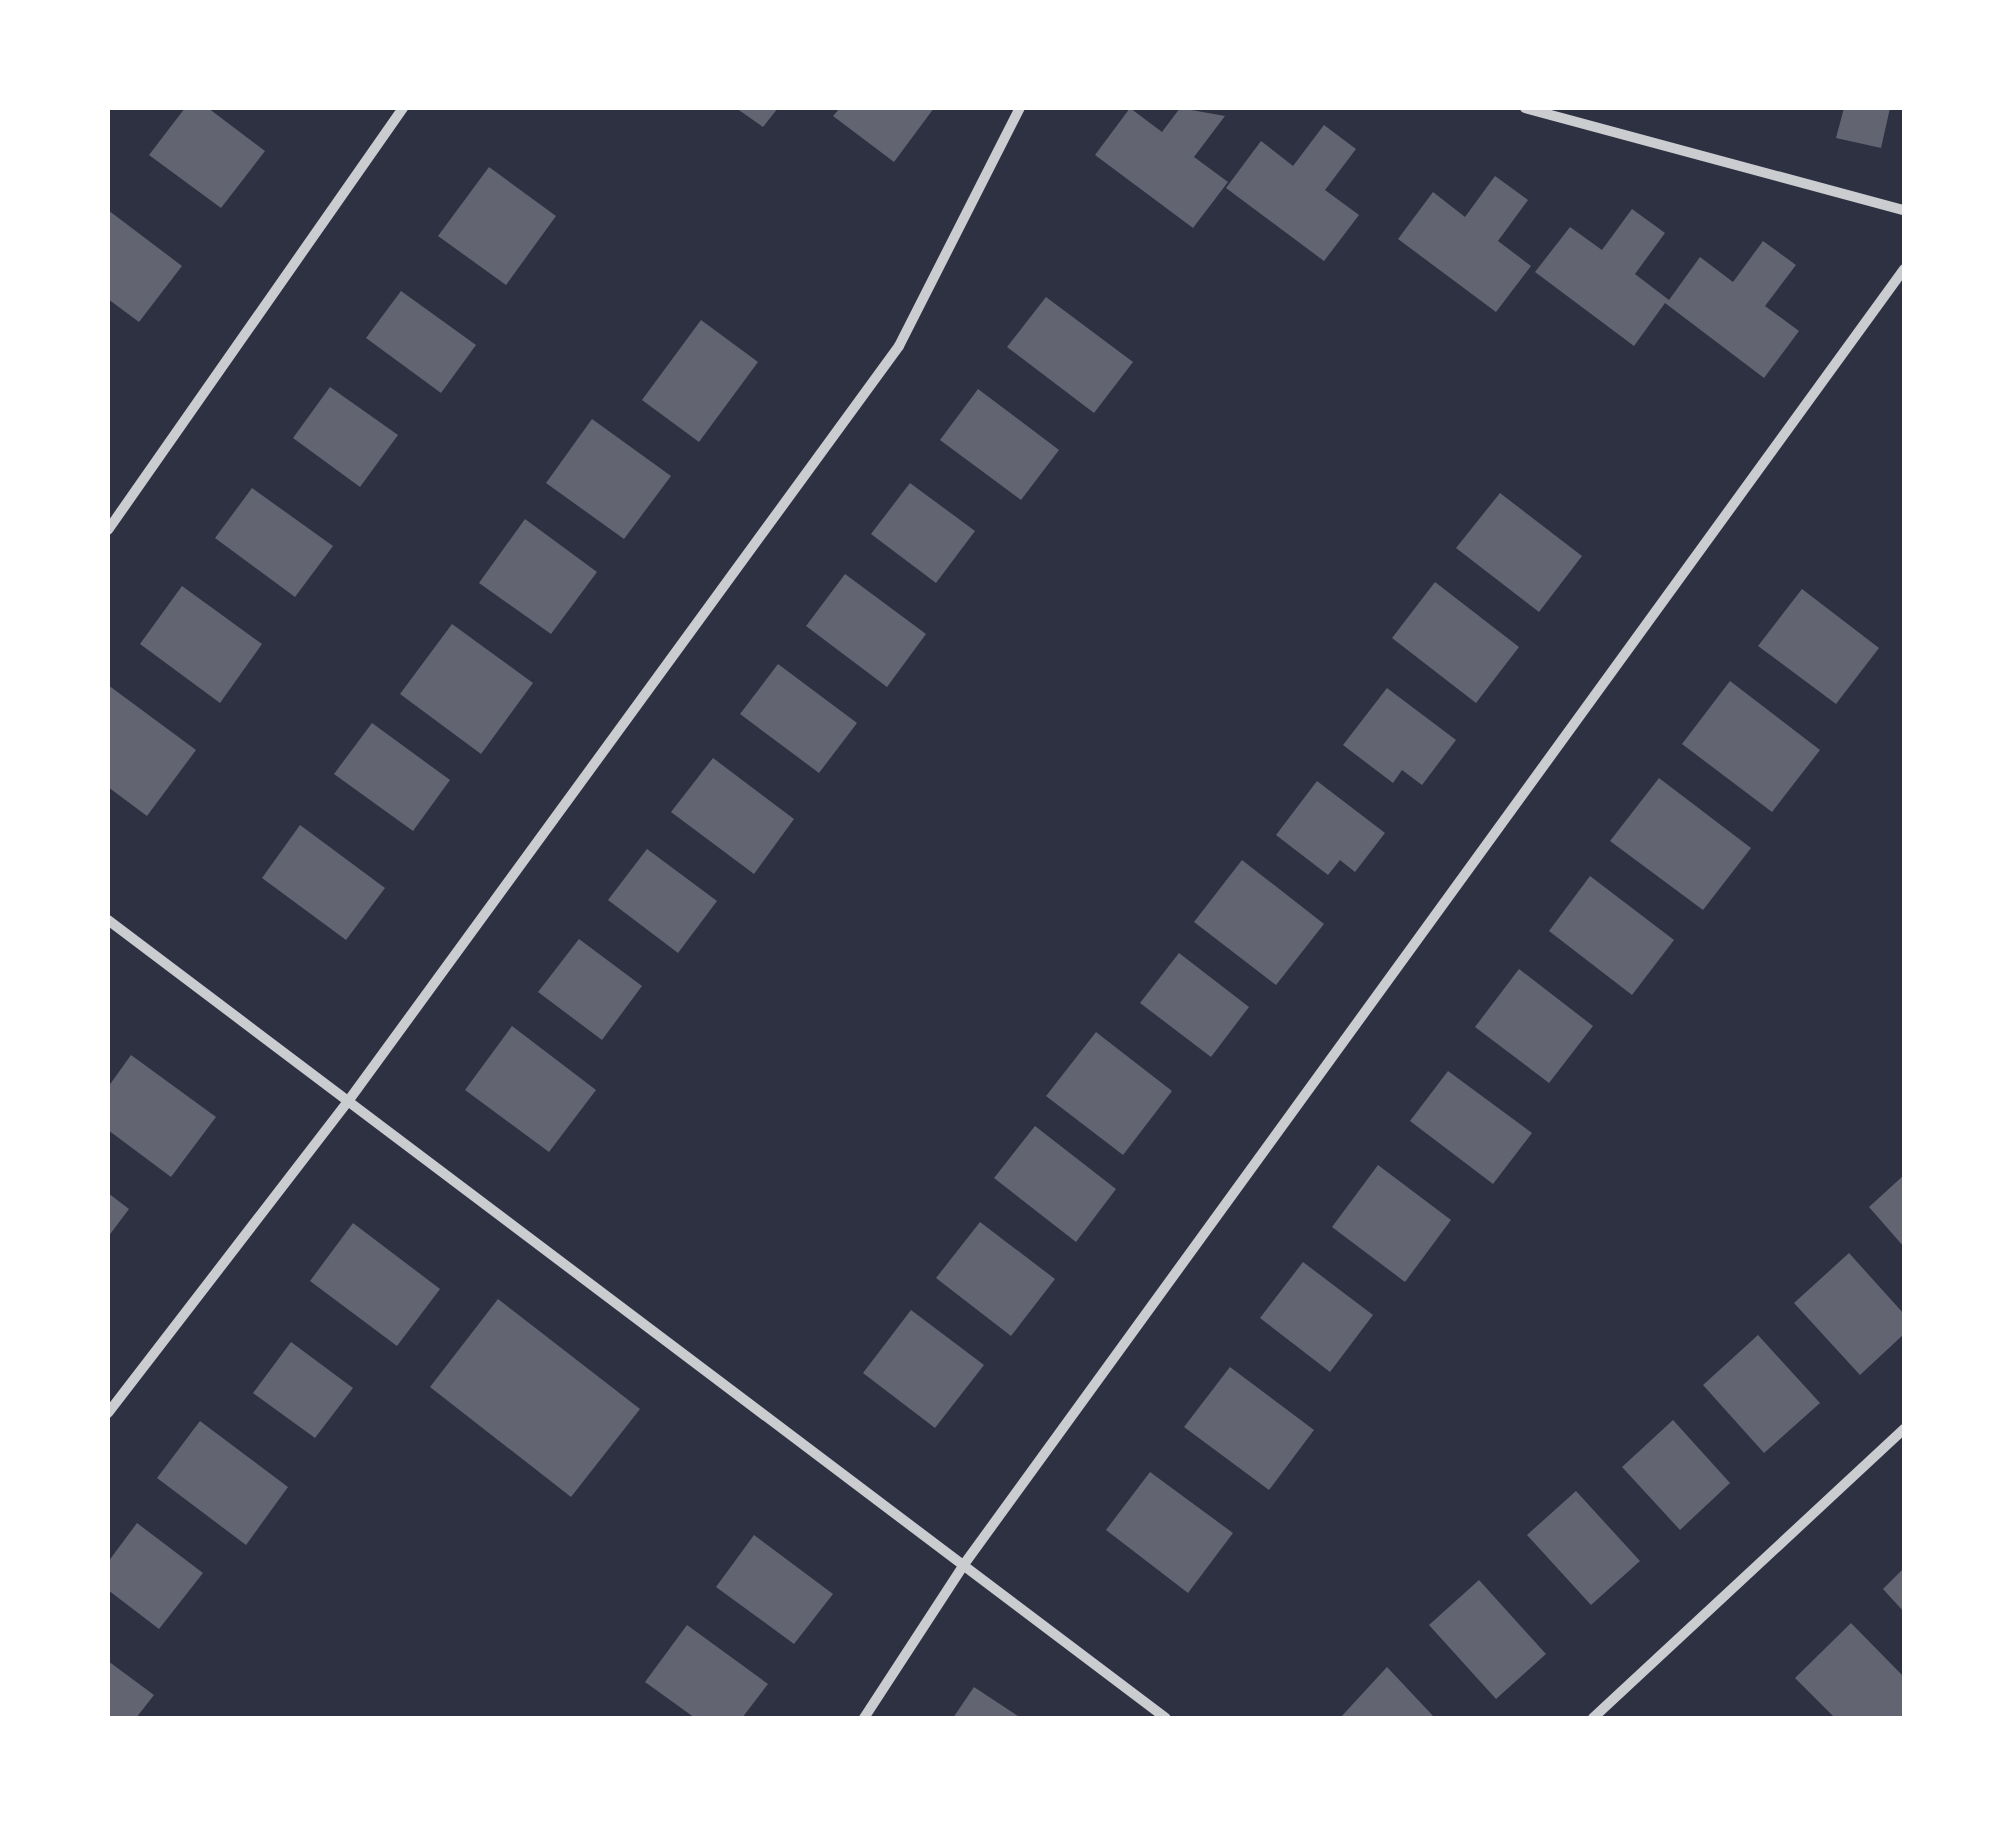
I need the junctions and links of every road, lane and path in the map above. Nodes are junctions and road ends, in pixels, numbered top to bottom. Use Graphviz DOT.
graph roads {
  1 [pos="403,108"];
  2 [pos="1020,108"];
  3 [pos="1525,108"];
  4 [pos="1904,210"];
  5 [pos="1904,270"];
  6 [pos="108,530"];
  7 [pos="108,920"];
  8 [pos="349,1100"];
  9 [pos="108,1413"];
  10 [pos="1904,1429"];
  11 [pos="965,1563"];
  12 [pos="864,1718"];
  13 [pos="1166,1718"];
  14 [pos="1593,1718"];
  1 -- 6 [label="street"];
  2 -- 8 [label="street"];
  3 -- 4 [label="street"];
  5 -- 11 [label="street"];
  7 -- 8 [label="street"];
  8 -- 9 [label="street"];
  8 -- 11 [label="street"];
  10 -- 14 [label="street"];
  11 -- 12 [label="street"];
  11 -- 13 [label="street"];
}
